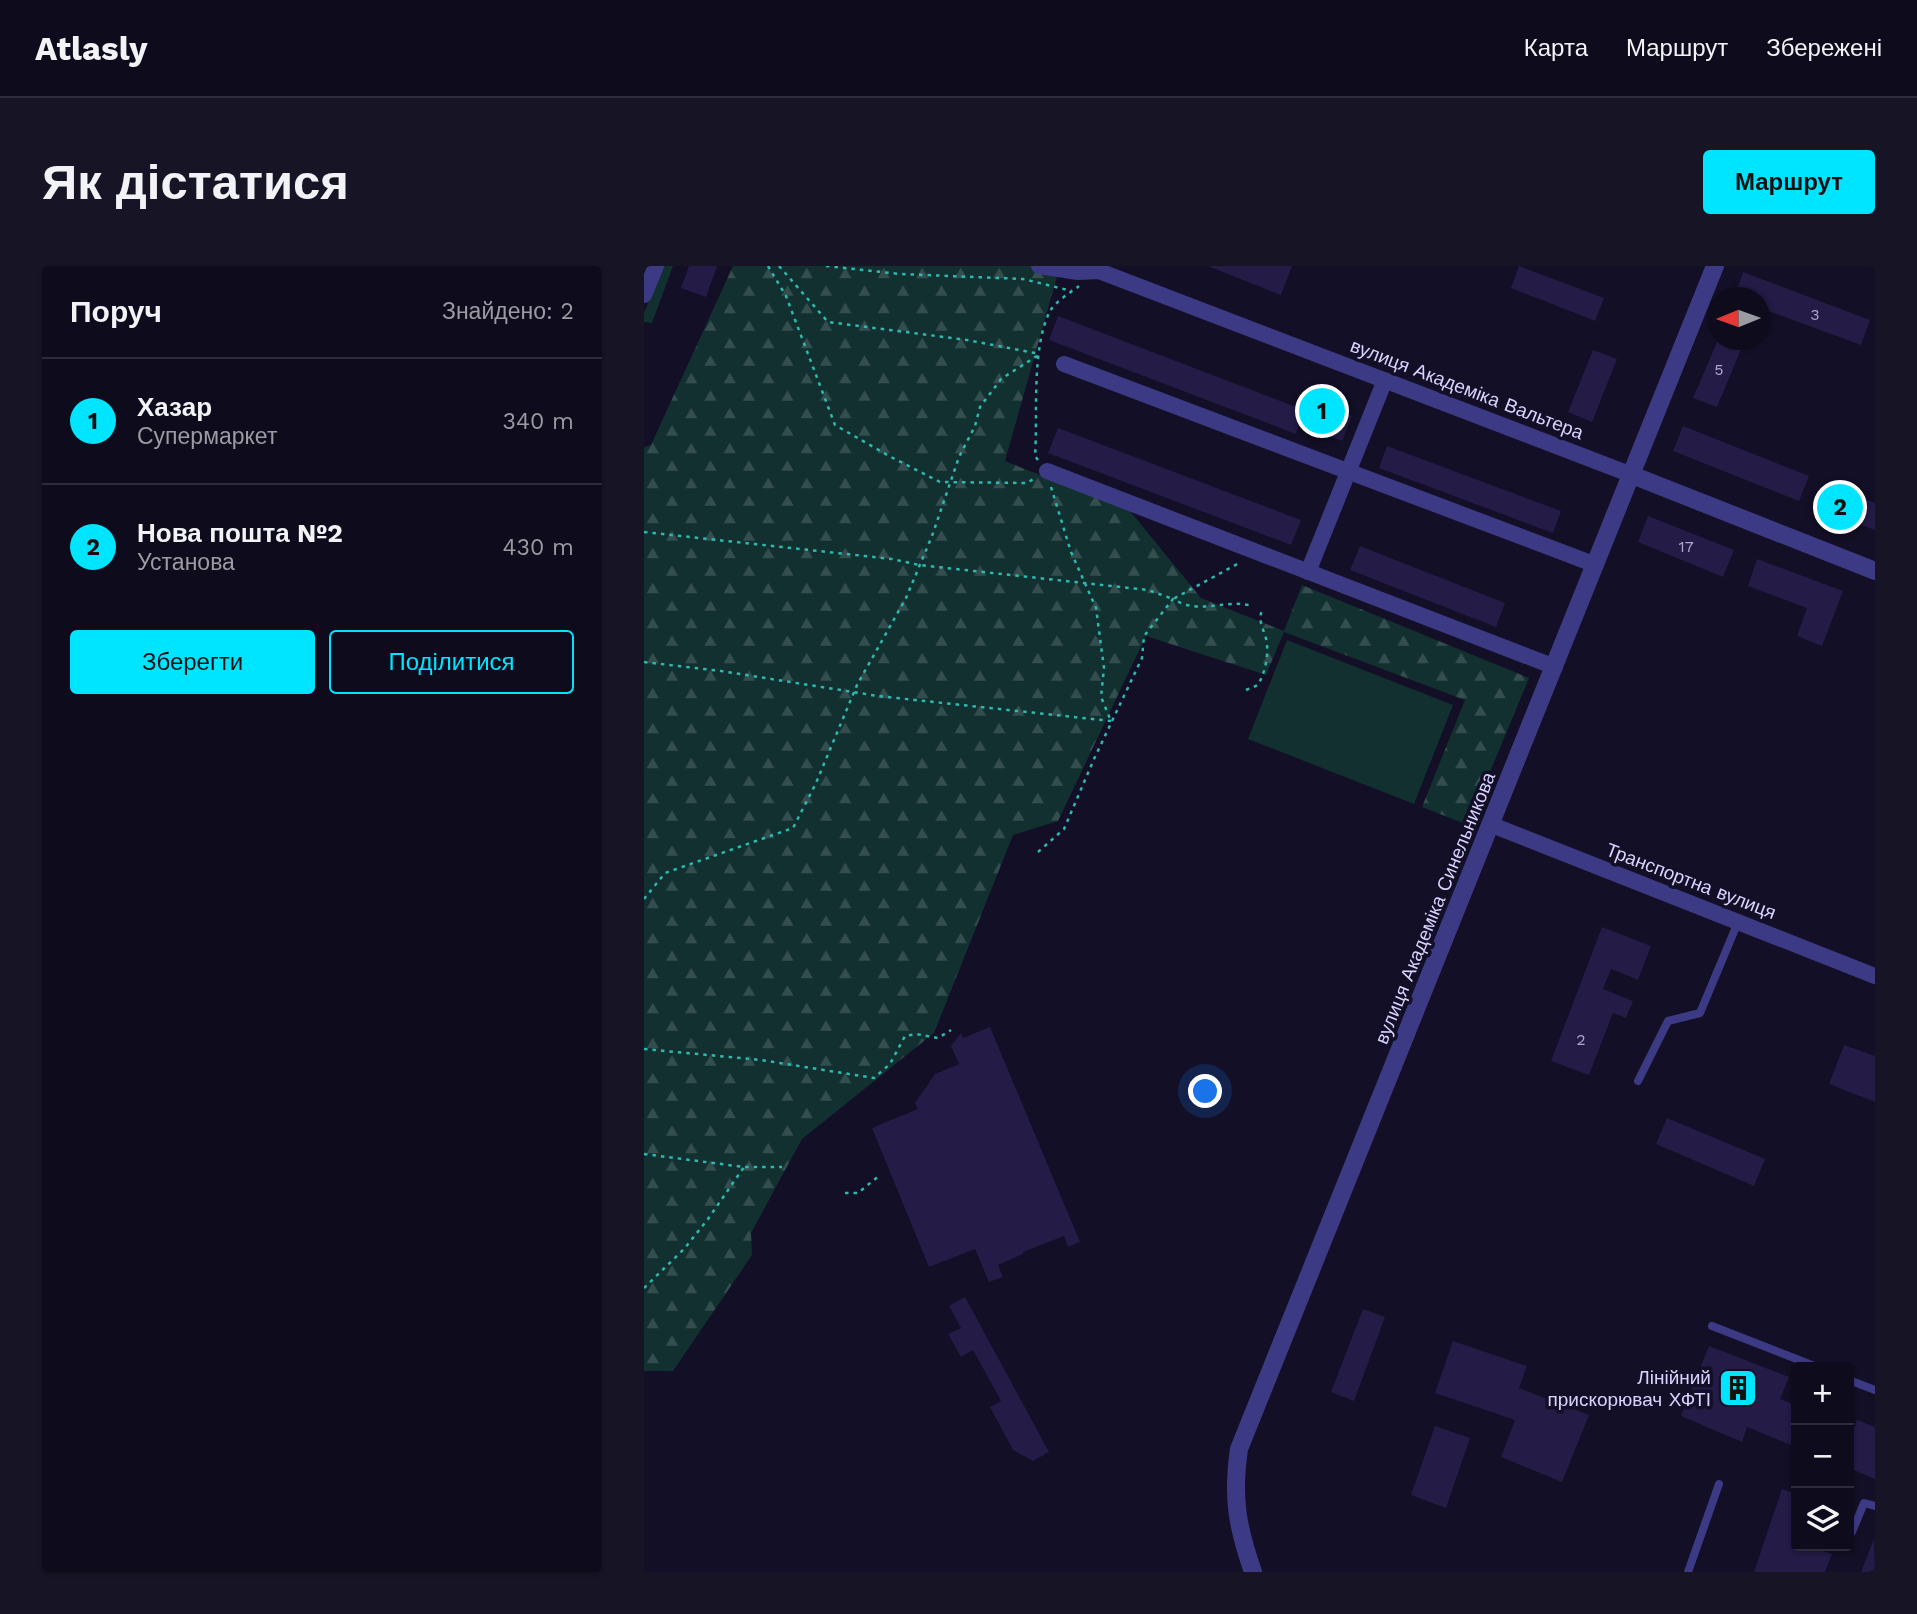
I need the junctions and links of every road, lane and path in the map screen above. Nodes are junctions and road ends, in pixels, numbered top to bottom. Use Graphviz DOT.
graph roads {
  1 [pos="656,266"];
  2 [pos="768,266"];
  3 [pos="779,266"];
  4 [pos="827,266"];
  5 [pos="1039,266"];
  6 [pos="1715,266"];
  7 [pos="1072,291"];
  8 [pos="644,295"];
  9 [pos="1065,364"];
  10 [pos="1385,380"];
  11 [pos="1047,471"];
  12 [pos="1347,471"];
  13 [pos="1632,475"];
  14 [pos="951,483"];
  15 [pos="644,532"];
  16 [pos="1272,558"];
  17 [pos="919,565"];
  18 [pos="1596,565"];
  19 [pos="1308,572"];
  20 [pos="1875,572"];
  21 [pos="1172,599"];
  22 [pos="1252,606"];
  23 [pos="1262,610"];
  24 [pos="644,662"];
  25 [pos="1555,667"];
  26 [pos="1246,690"];
  27 [pos="854,692"];
  28 [pos="1111,721"];
  29 [pos="1492,825"];
  30 [pos="1038,852"];
  31 [pos="644,899"];
  32 [pos="1738,922"];
  33 [pos="1875,976"];
  34 [pos="951,1030"];
  35 [pos="644,1049"];
  36 [pos="1638,1081"];
  37 [pos="644,1154"];
  38 [pos="744,1167"];
  39 [pos="782,1167"];
  40 [pos="880,1174"];
  41 [pos="845,1193"];
  42 [pos="644,1288"];
  43 [pos="1712,1326"];
  44 [pos="1804,1362"];
  45 [pos="1854,1382"];
  46 [pos="1875,1390"];
  47 [pos="1719,1484"];
  48 [pos="1875,1506"];
  49 [pos="1854,1527"];
  50 [pos="1253,1572"];
  51 [pos="1688,1572"];
  1 -- 8 [label="street"];
  2 -- 14 [label="path"];
  3 -- 14 [label="path"];
  4 -- 7 [label="path"];
  5 -- 10 [label="street, вулиця Академіка Вальтера"];
  6 -- 13 [label="street, вулиця Академіка Синельникова"];
  9 -- 12 [label="street"];
  10 -- 12 [label="street"];
  10 -- 13 [label="street, вулиця Академіка Вальтера"];
  11 -- 14 [label="path"];
  11 -- 16 [label="street"];
  12 -- 18 [label="street"];
  12 -- 19 [label="street"];
  13 -- 18 [label="street, вулиця Академіка Синельникова"];
  13 -- 20 [label="street, вулиця Академіка Вальтера"];
  14 -- 17 [label="path"];
  15 -- 17 [label="path"];
  16 -- 19 [label="street"];
  16 -- 21 [label="path"];
  17 -- 21 [label="path"];
  17 -- 27 [label="path"];
  18 -- 25 [label="street, вулиця Академіка Синельникова"];
  19 -- 25 [label="street"];
  21 -- 22 [label="path"];
  21 -- 28 [label="path"];
  23 -- 26 [label="path"];
  24 -- 27 [label="path"];
  25 -- 29 [label="street, вулиця Академіка Синельникова"];
  27 -- 28 [label="path"];
  27 -- 31 [label="path"];
  28 -- 30 [label="path"];
  29 -- 32 [label="street, Транспортна вулиця"];
  29 -- 50 [label="street, вулиця Академіка Синельникова"];
  32 -- 33 [label="street, Транспортна вулиця"];
  32 -- 36 [label="lane"];
  34 -- 35 [label="path"];
  37 -- 38 [label="path"];
  38 -- 39 [label="path"];
  38 -- 42 [label="path"];
  40 -- 41 [label="path"];
  43 -- 44 [label="lane"];
  45 -- 46 [label="lane"];
  47 -- 51 [label="lane"];
  48 -- 49 [label="lane"];
}
